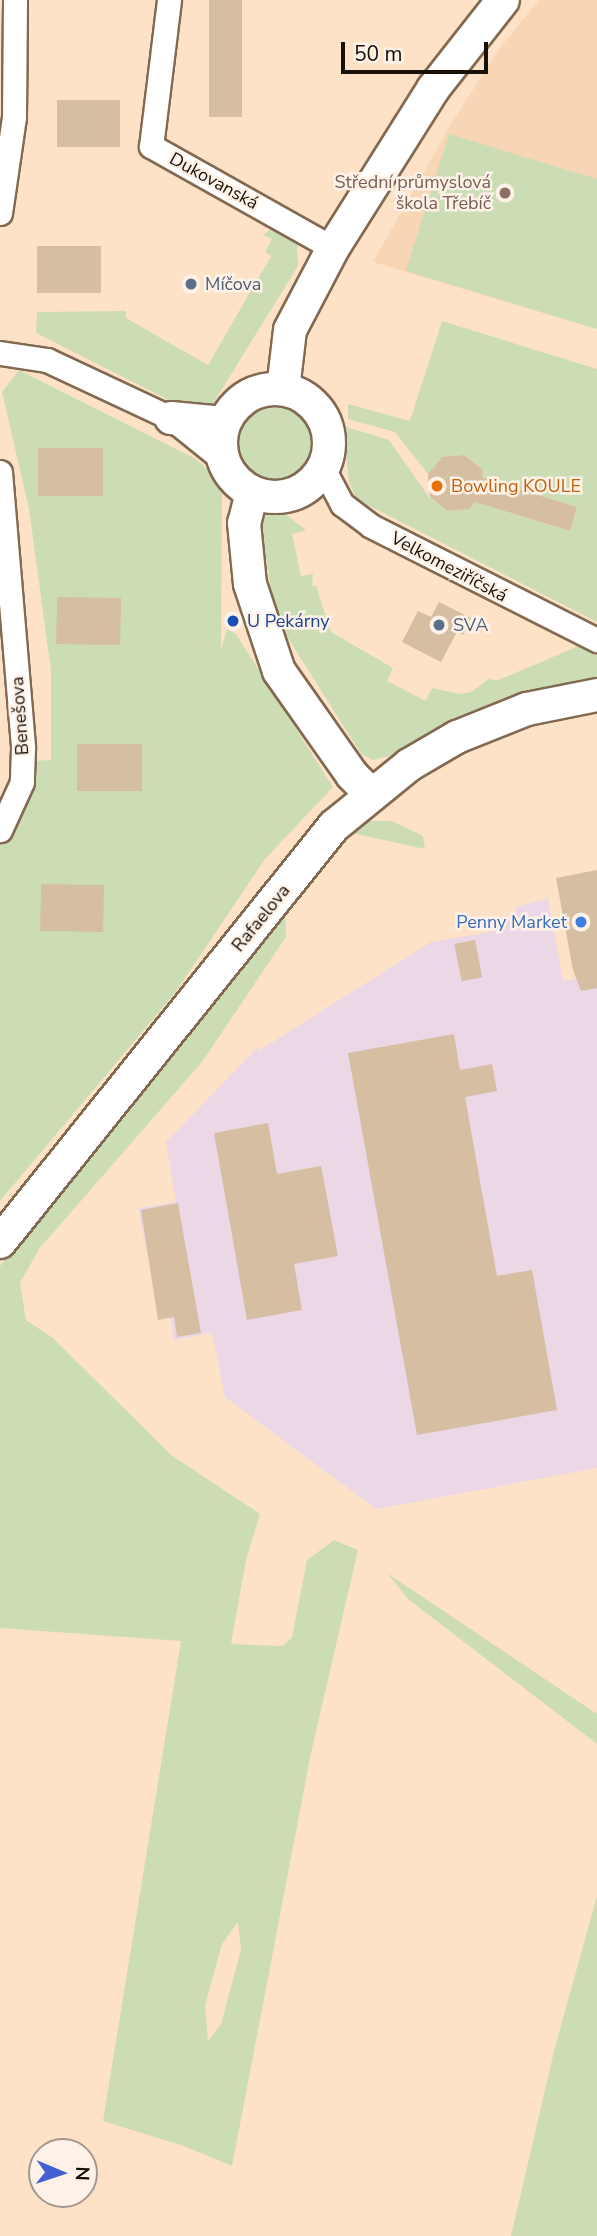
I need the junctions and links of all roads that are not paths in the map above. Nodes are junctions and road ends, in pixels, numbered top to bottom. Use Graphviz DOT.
graph roads {
  1 [pos="16,0"];
  2 [pos="169,0"];
  3 [pos="503,0"];
  4 [pos="0,214"];
  5 [pos="333,248"];
  6 [pos="0,353"];
  7 [pos="283,389"];
  8 [pos="171,418"];
  9 [pos="224,423"];
  10 [pos="223,460"];
  11 [pos="323,468"];
  12 [pos="0,472"];
  13 [pos="252,492"];
  14 [pos="597,640"];
  15 [pos="597,695"];
  16 [pos="371,794"];
  17 [pos="0,830"];
  18 [pos="0,1242"];
  1 -- 4 [label="street"];
  2 -- 5 [label="street, Dukovanská"];
  3 -- 5 [label="street"];
  5 -- 7 [label="street"];
  6 -- 8 [label="street"];
  7 -- 9 [label="street"];
  7 -- 11 [label="street"];
  8 -- 9 [label="street"];
  8 -- 10 [label="street"];
  9 -- 10 [label="street"];
  10 -- 13 [label="street"];
  11 -- 13 [label="street"];
  11 -- 14 [label="street, Velkomeziříčská"];
  12 -- 17 [label="street, Benešova"];
  13 -- 16 [label="street"];
  15 -- 16 [label="street, Rafaelova"];
  16 -- 18 [label="street, Rafaelova"];
}
